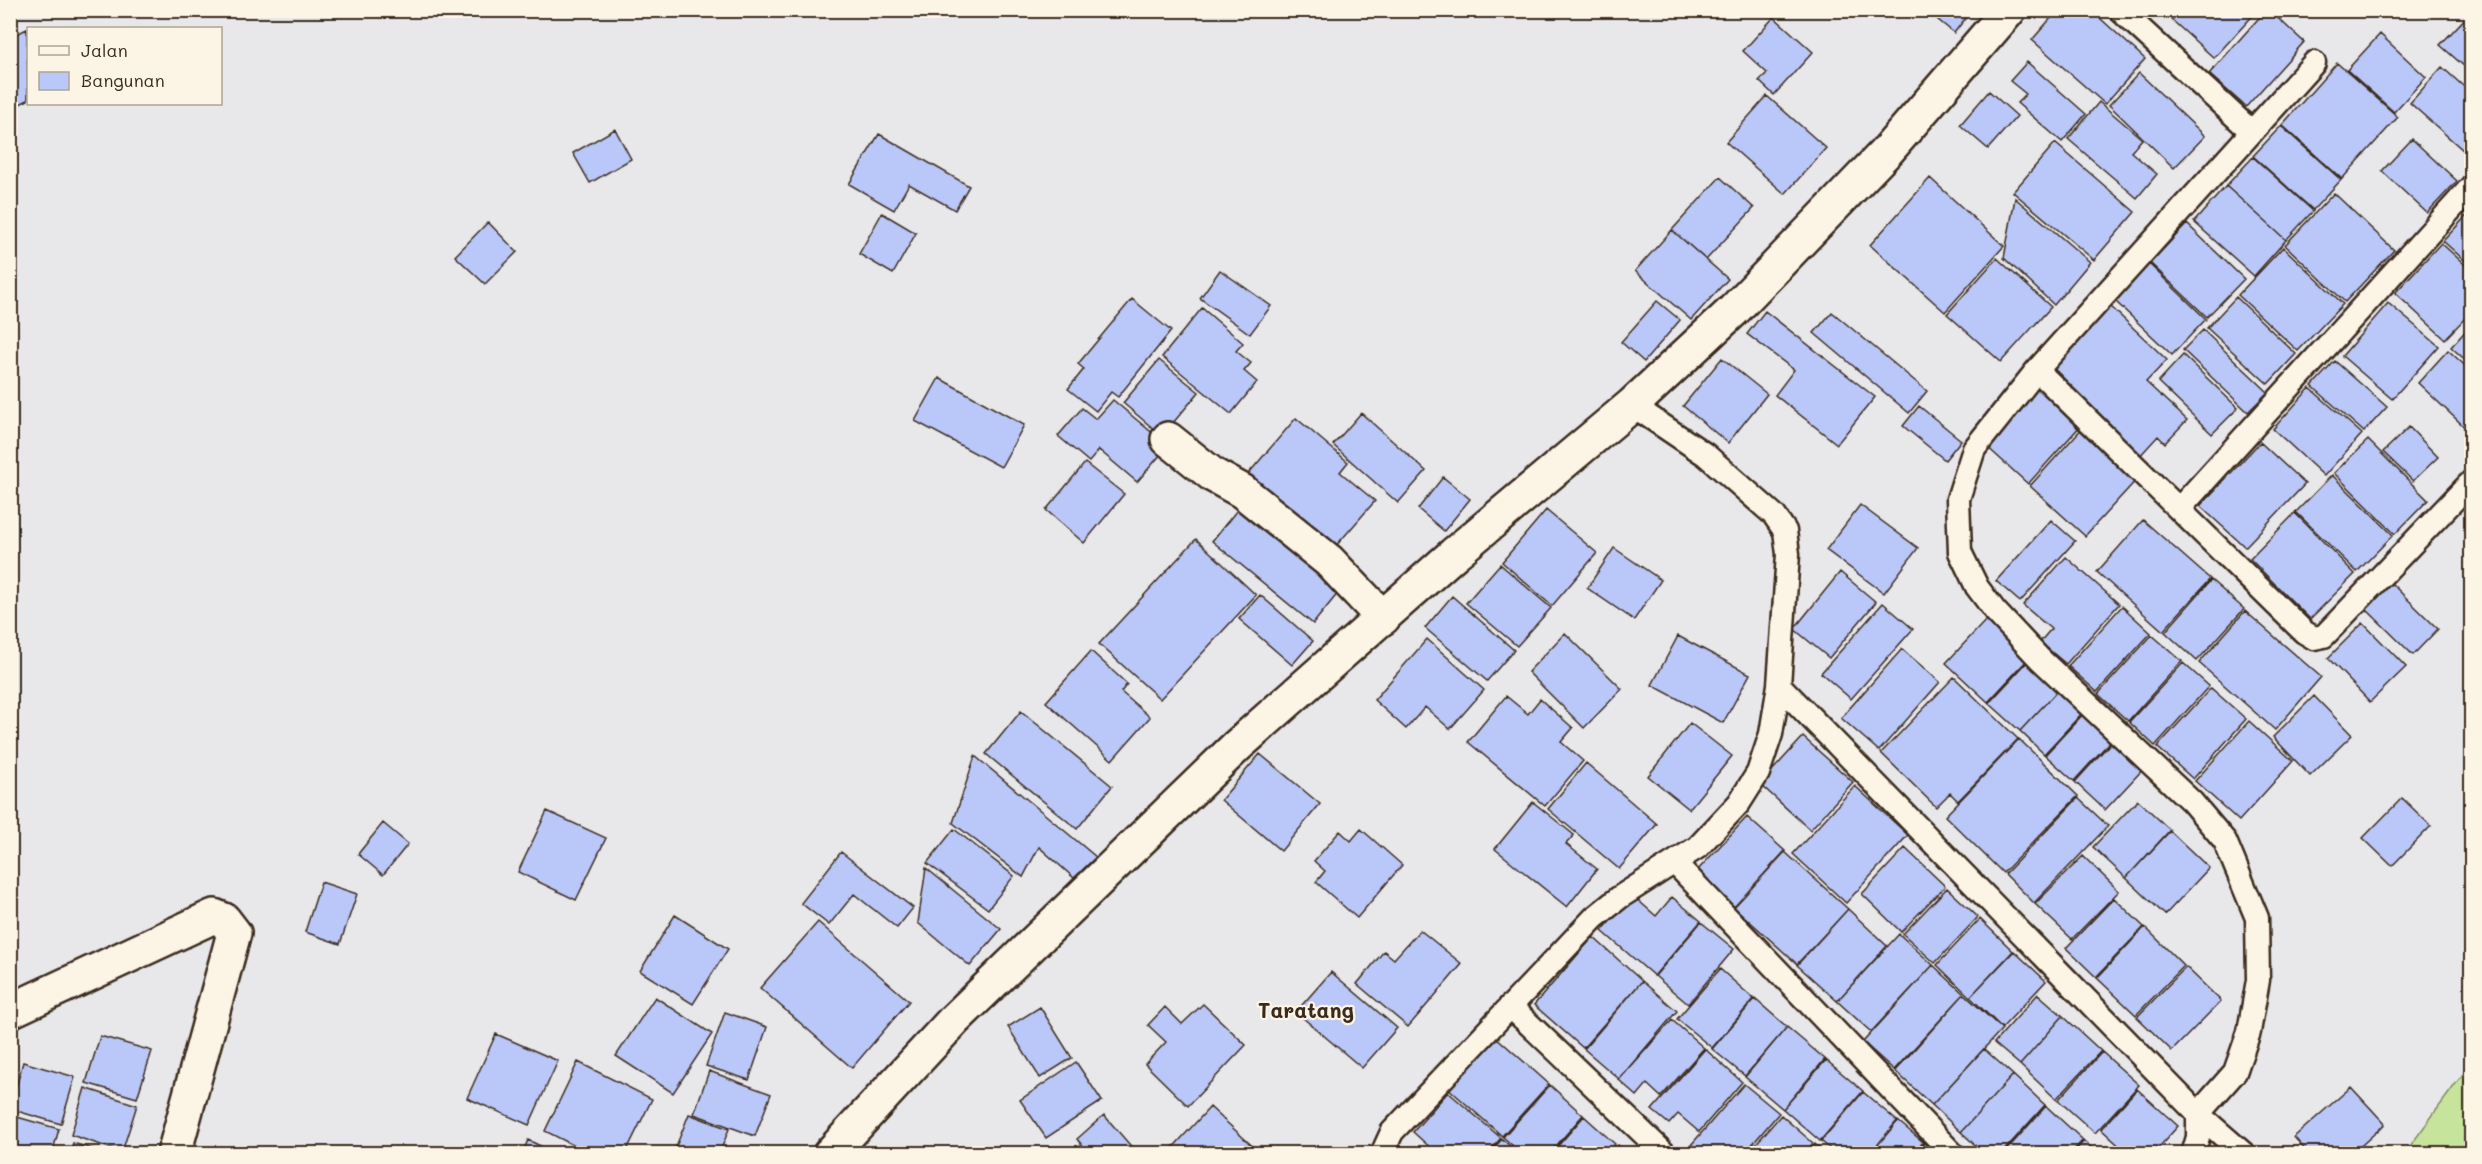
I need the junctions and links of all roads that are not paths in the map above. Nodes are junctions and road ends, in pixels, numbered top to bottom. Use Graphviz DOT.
graph roads {
  1 [pos="2009,10"];
  2 [pos="2120,10"];
  3 [pos="2314,63"];
  4 [pos="2252,132"];
  5 [pos="2472,186"];
  6 [pos="2037,370"];
  7 [pos="1632,405"];
  8 [pos="1168,439"];
  9 [pos="2472,481"];
  10 [pos="2180,508"];
  11 [pos="1383,618"];
  12 [pos="1779,685"];
  13 [pos="1675,863"];
  14 [pos="1510,1006"];
  15 [pos="10,1011"];
  16 [pos="2198,1114"];
  17 [pos="174,1154"];
  18 [pos="830,1154"];
  19 [pos="1382,1154"];
  20 [pos="1665,1154"];
  21 [pos="1953,1154"];
  22 [pos="2193,1154"];
  23 [pos="2244,1154"];
  1 -- 7 [label="street"];
  2 -- 4 [label="lane"];
  3 -- 4 [label="lane"];
  4 -- 6 [label="lane"];
  5 -- 10 [label="lane"];
  6 -- 10 [label="lane"];
  6 -- 16 [label="lane"];
  7 -- 11 [label="street"];
  7 -- 12 [label="lane"];
  8 -- 11 [label="street"];
  9 -- 10 [label="lane"];
  11 -- 18 [label="street"];
  12 -- 13 [label="lane"];
  12 -- 16 [label="lane"];
  13 -- 14 [label="lane"];
  13 -- 21 [label="lane"];
  14 -- 19 [label="lane"];
  14 -- 20 [label="lane"];
  15 -- 17 [label="street"];
  16 -- 22 [label="lane"];
  16 -- 23 [label="lane"];
}
